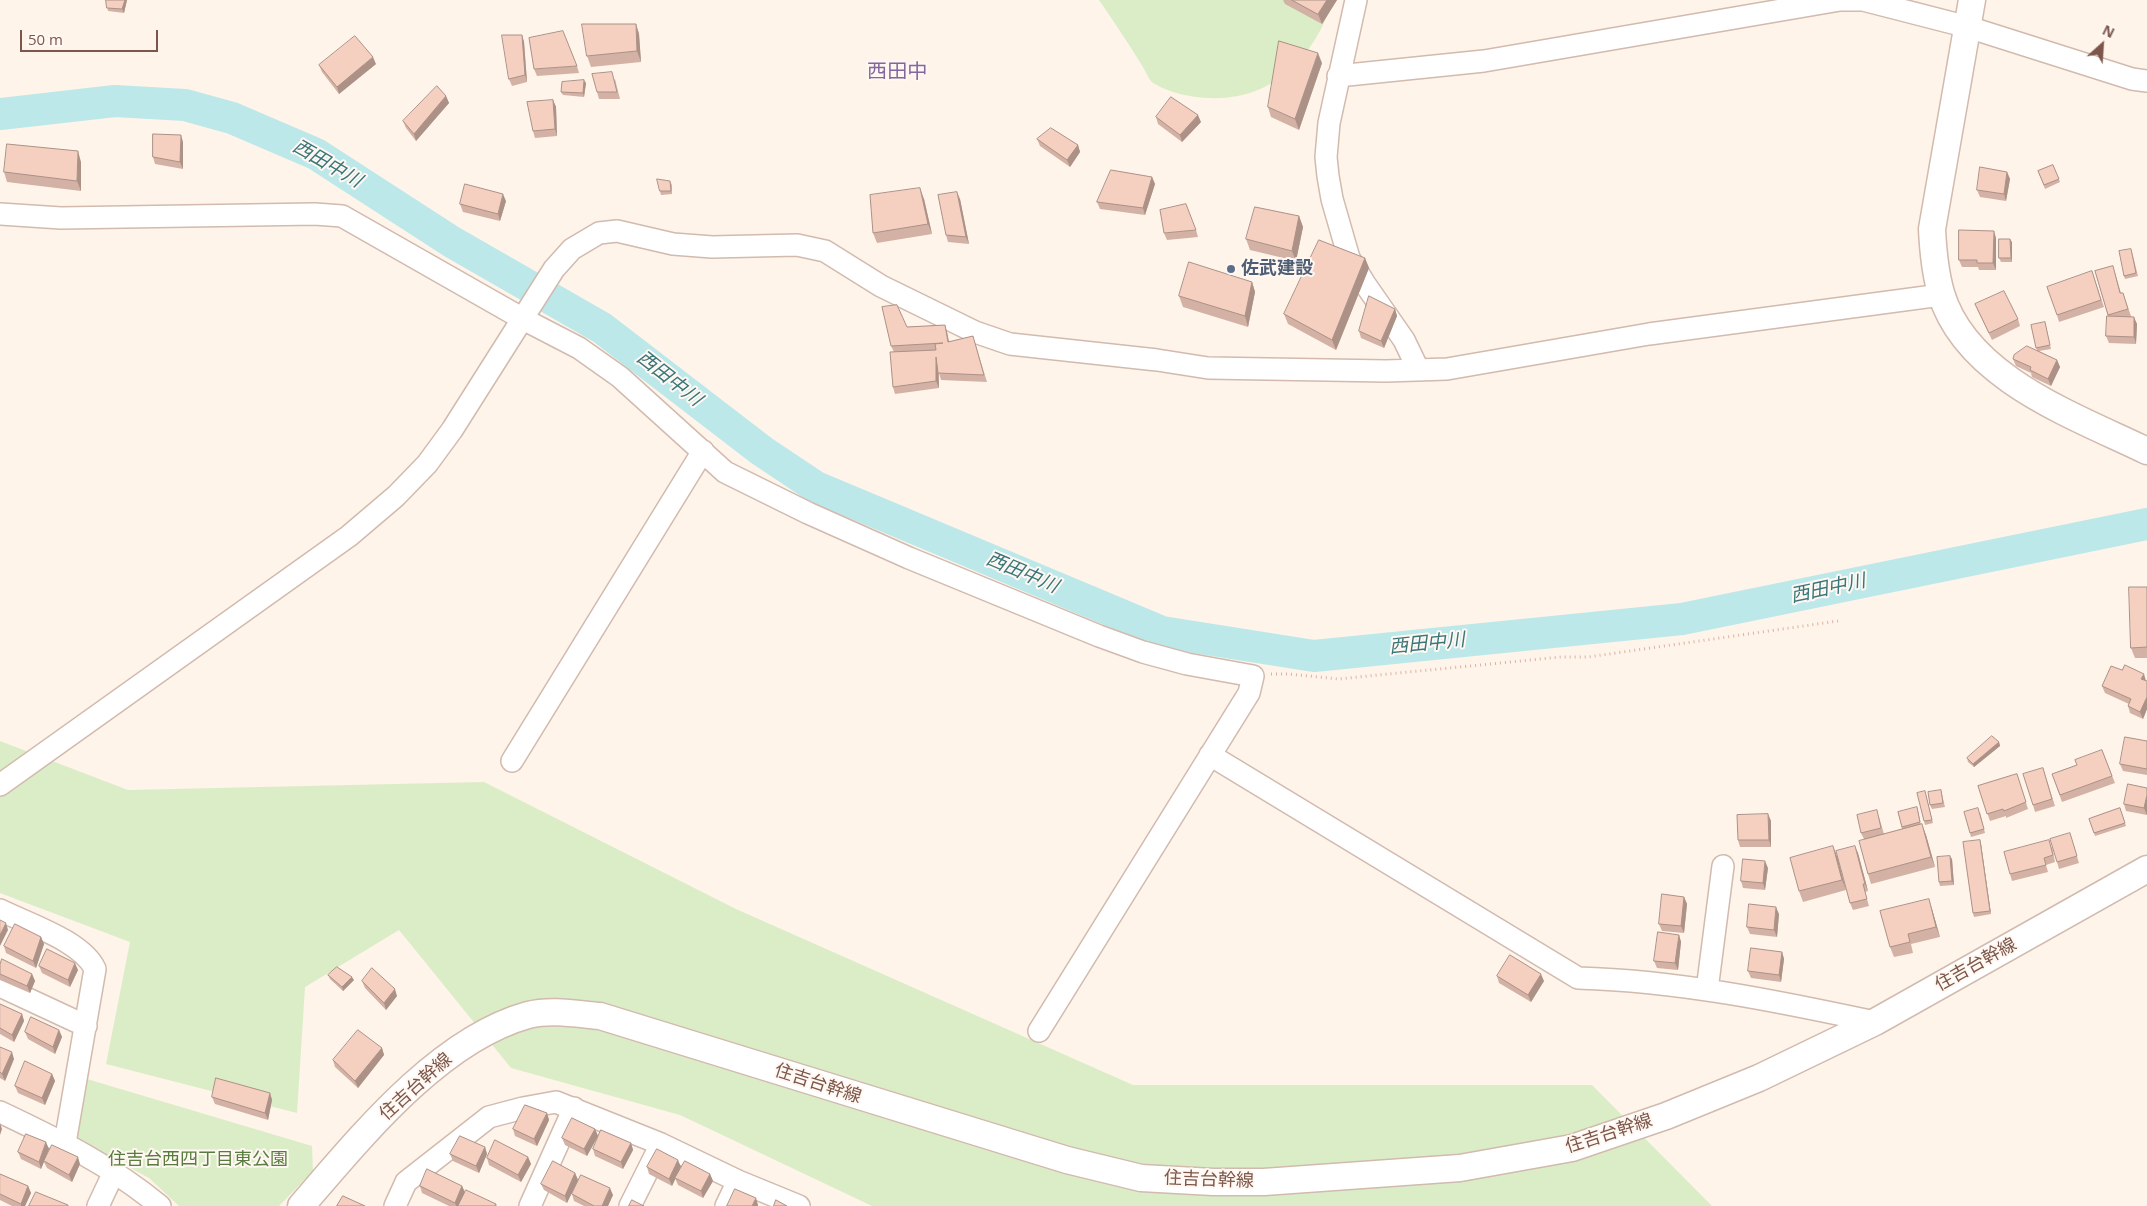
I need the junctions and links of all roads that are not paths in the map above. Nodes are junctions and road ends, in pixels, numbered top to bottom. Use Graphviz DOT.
graph roads {
  1 [pos="1356,0"];
  2 [pos="1841,0"];
  3 [pos="1972,0"];
  4 [pos="1968,27"];
  5 [pos="1338,76"];
  6 [pos="2147,81"];
  7 [pos="0,214"];
  8 [pos="1941,295"];
  9 [pos="527,313"];
  10 [pos="1418,369"];
  11 [pos="703,451"];
  12 [pos="2147,451"];
  13 [pos="1210,755"];
  14 [pos="512,760"];
  15 [pos="0,785"];
  16 [pos="1723,866"];
  17 [pos="2147,869"];
  18 [pos="0,910"];
  19 [pos="0,986"];
  20 [pos="1707,990"];
  21 [pos="1875,1022"];
  22 [pos="86,1026"];
  23 [pos="1039,1031"];
  24 [pos="574,1108"];
  25 [pos="0,1112"];
  26 [pos="65,1142"];
  27 [pos="661,1144"];
  28 [pos="114,1172"];
  29 [pos="738,1181"];
  30 [pos="98,1206"];
  31 [pos="160,1206"];
  32 [pos="301,1206"];
  33 [pos="395,1206"];
  34 [pos="530,1206"];
  35 [pos="630,1206"];
  36 [pos="726,1206"];
  37 [pos="799,1206"];
  1 -- 5 [label="street"];
  2 -- 4 [label="street"];
  2 -- 5 [label="street"];
  3 -- 4 [label="street"];
  4 -- 6 [label="street"];
  4 -- 8 [label="street"];
  5 -- 10 [label="street"];
  7 -- 9 [label="street"];
  8 -- 10 [label="street"];
  8 -- 12 [label="street"];
  9 -- 10 [label="street"];
  9 -- 11 [label="street"];
  9 -- 15 [label="street"];
  11 -- 13 [label="street"];
  11 -- 14 [label="street"];
  13 -- 20 [label="street"];
  13 -- 23 [label="street"];
  16 -- 20 [label="street"];
  17 -- 21 [label="street, 住吉台幹線"];
  18 -- 22 [label="street"];
  19 -- 22 [label="street"];
  20 -- 21 [label="street"];
  21 -- 32 [label="street, 住吉台幹線"];
  22 -- 26 [label="street"];
  24 -- 27 [label="street"];
  24 -- 33 [label="street"];
  24 -- 34 [label="street"];
  25 -- 26 [label="street"];
  26 -- 28 [label="street"];
  27 -- 29 [label="street"];
  27 -- 35 [label="street"];
  28 -- 30 [label="street"];
  28 -- 31 [label="street"];
  29 -- 36 [label="street"];
  29 -- 37 [label="street"];
}
